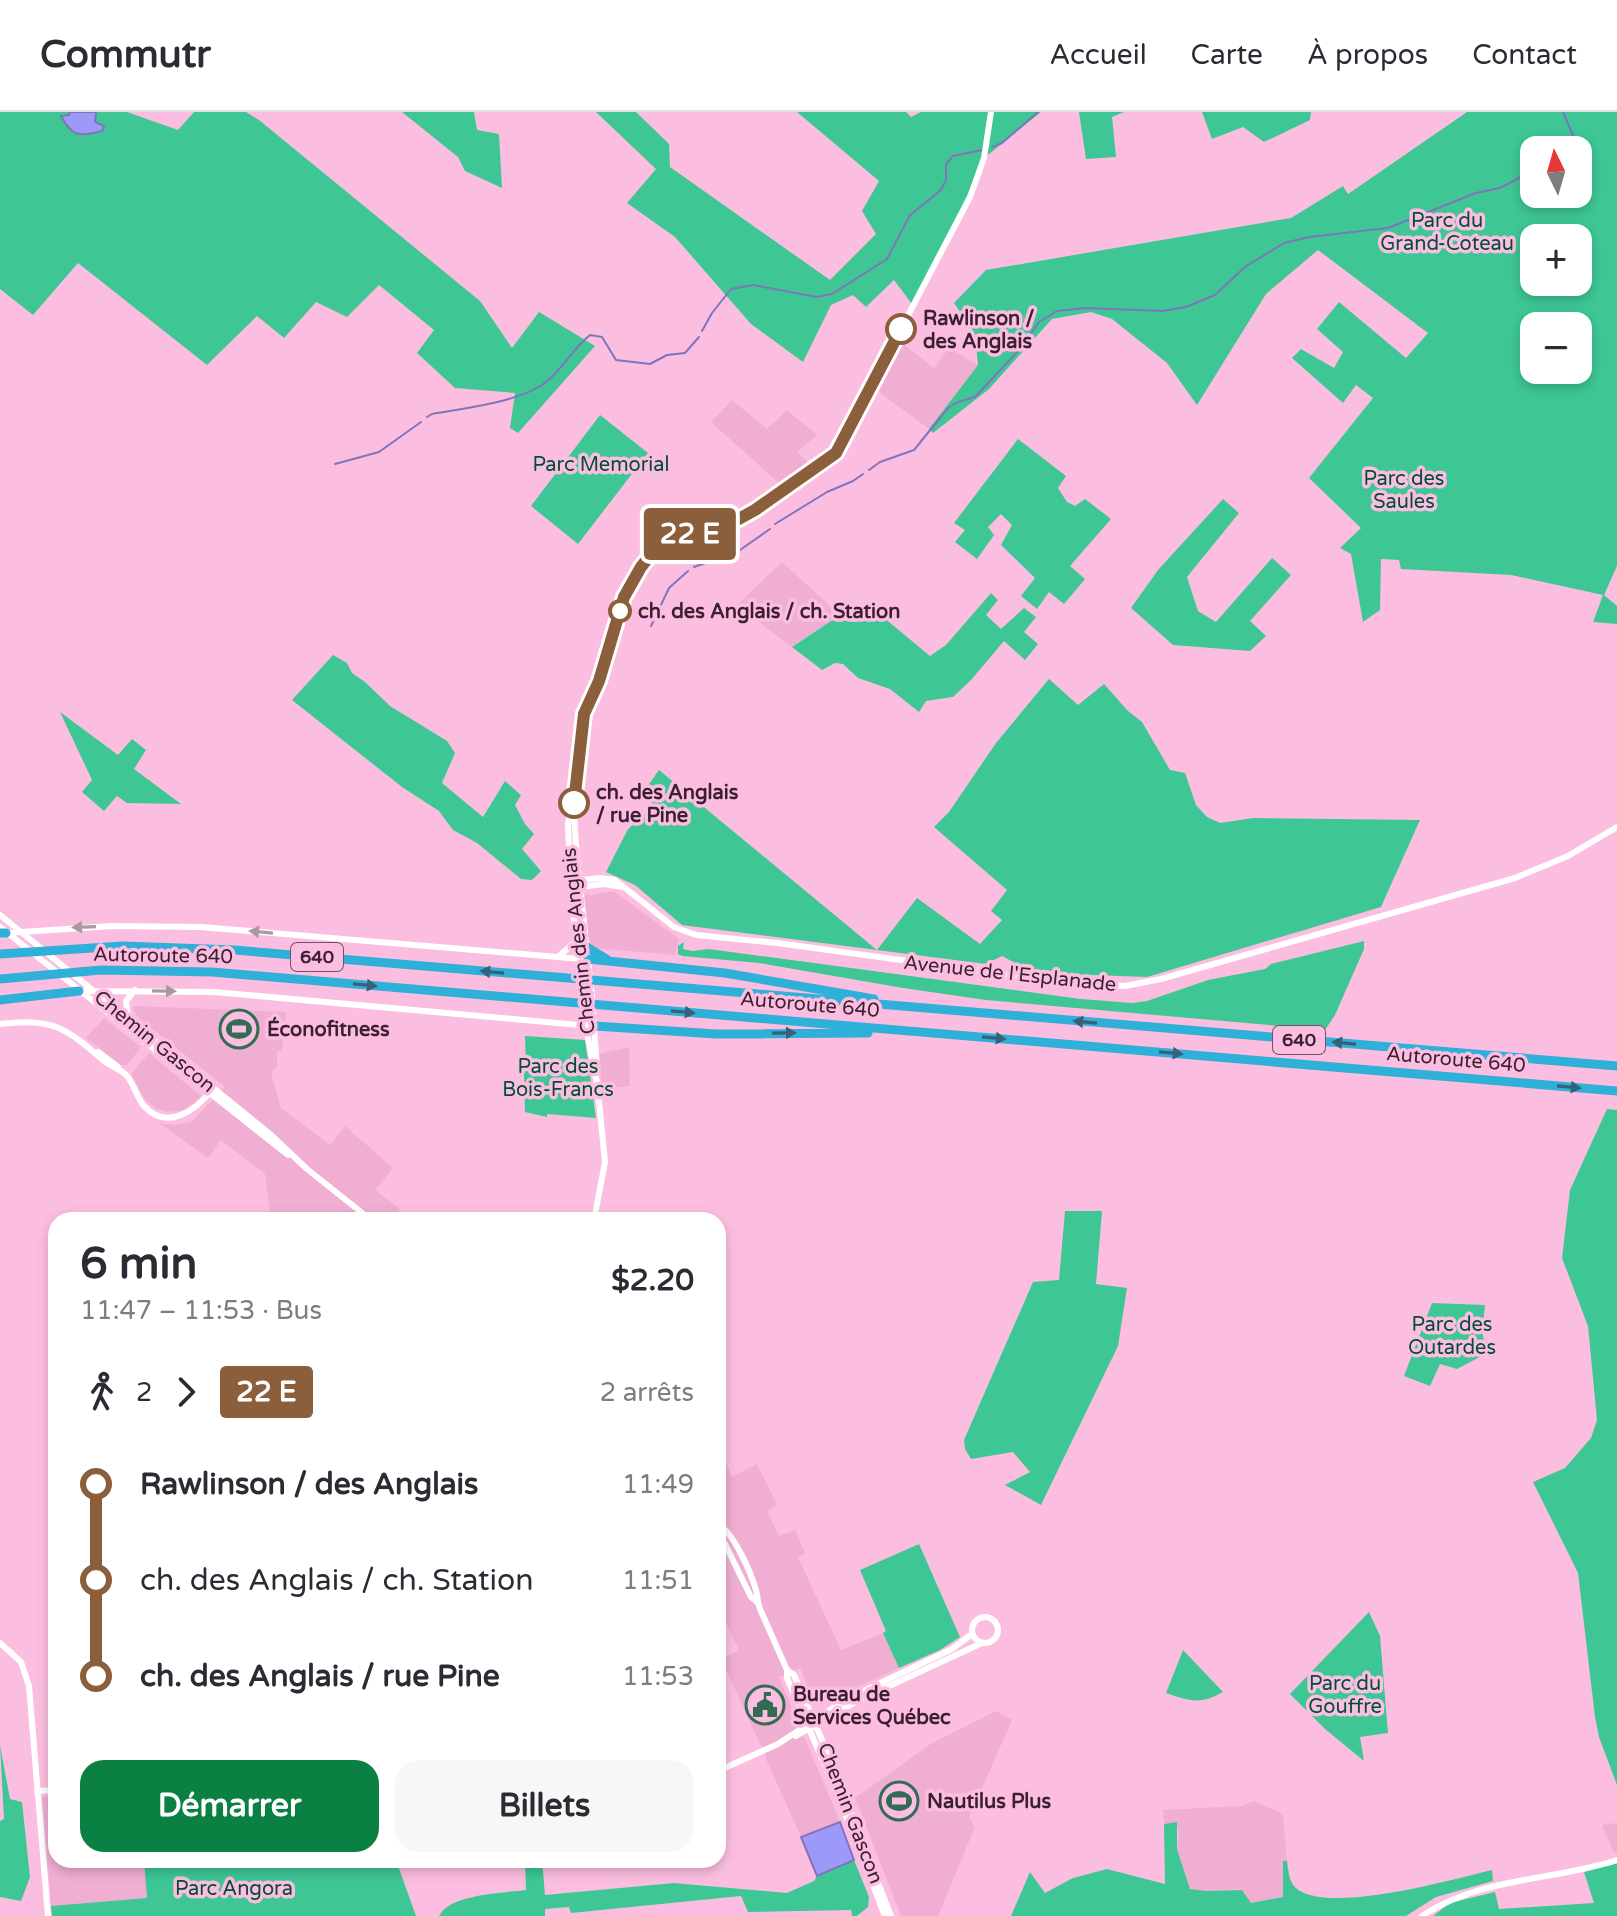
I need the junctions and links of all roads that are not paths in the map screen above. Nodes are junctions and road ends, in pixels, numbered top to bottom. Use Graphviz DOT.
graph roads {
  1 [pos="991,112"];
  2 [pos="573,798"];
  3 [pos="1617,827"];
  4 [pos="571,884"];
  5 [pos="580,884"];
  6 [pos="0,915"];
  7 [pos="2,931"];
  8 [pos="19,931"];
  9 [pos="577,940"];
  10 [pos="587,947"];
  11 [pos="4,954"];
  12 [pos="558,957"];
  13 [pos="584,959"];
  14 [pos="611,961"];
  15 [pos="0,979"];
  16 [pos="135,990"];
  17 [pos="79,991"];
  18 [pos="93,991"];
  19 [pos="0,1000"];
  20 [pos="916,1007"];
  21 [pos="128,1019"];
  22 [pos="0,1024"];
  23 [pos="590,1026"];
  24 [pos="923,1032"];
  25 [pos="1617,1066"];
  26 [pos="211,1091"];
  27 [pos="1617,1091"];
  28 [pos="361,1212"];
  29 [pos="596,1212"];
  30 [pos="726,1546"];
  31 [pos="972,1634"];
  32 [pos="0,1643"];
  33 [pos="982,1643"];
  34 [pos="812,1725"];
  35 [pos="726,1767"];
  36 [pos="48,1790"];
  37 [pos="37,1791"];
  38 [pos="1617,1860"];
  39 [pos="48,1916"];
  40 [pos="888,1916"];
  41 [pos="1422,1916"];
  1 -- 2 [label="street, Chemin des Anglais"];
  2 -- 4 [label="street, Chemin des Anglais"];
  2 -- 5 [label="street, Chemin des Anglais"];
  3 -- 5 [label="street, Avenue de l'Esplanade"];
  4 -- 5 [label="street, Avenue de l'Esplanade"];
  4 -- 9 [label="street, Chemin des Anglais"];
  5 -- 10 [label="street, Chemin des Anglais"];
  6 -- 8 [label="street, Chemin Gascon"];
  7 -- 8 [label="street"];
  7 -- 17 [label="street, Chemin Gascon"];
  12 -- 8 [label="street, one-way"];
  8 -- 18 [label="street, Chemin Gascon"];
  9 -- 12 [label="street"];
  9 -- 13 [label="street, Chemin des Anglais"];
  10 -- 13 [label="street, Chemin des Anglais"];
  10 -- 14 [label="highway"];
  20 -- 11 [label="highway, Autoroute 640 / 640, one-way"];
  12 -- 13 [label="street"];
  13 -- 14 [label="highway"];
  13 -- 23 [label="street, Chemin des Anglais"];
  14 -- 20 [label="highway"];
  15 -- 24 [label="highway, Autoroute 640 / 640, one-way"];
  16 -- 18 [label="street"];
  16 -- 21 [label="street"];
  16 -- 23 [label="street, one-way"];
  17 -- 18 [label="street"];
  17 -- 19 [label="highway"];
  17 -- 26 [label="street, Chemin Gascon"];
  18 -- 21 [label="street, Chemin Gascon"];
  25 -- 20 [label="highway, Autoroute 640 / 640, one-way"];
  21 -- 26 [label="street, Chemin Gascon"];
  22 -- 26 [label="street"];
  23 -- 24 [label="highway, one-way"];
  23 -- 29 [label="street, Chemin des Anglais"];
  24 -- 27 [label="highway, Autoroute 640 / 640, one-way"];
  26 -- 28 [label="street, Chemin Gascon"];
  30 -- 34 [label="street, Chemin Gascon"];
  31 -- 33 [label="street"];
  31 -- 33 [label="street"];
  31 -- 34 [label="street"];
  32 -- 37 [label="street"];
  33 -- 34 [label="street"];
  34 -- 35 [label="street"];
  34 -- 40 [label="street, Chemin Gascon"];
  34 -- 40 [label="street, Chemin Gascon"];
  36 -- 37 [label="street"];
  37 -- 39 [label="street"];
  38 -- 41 [label="street"];
}
